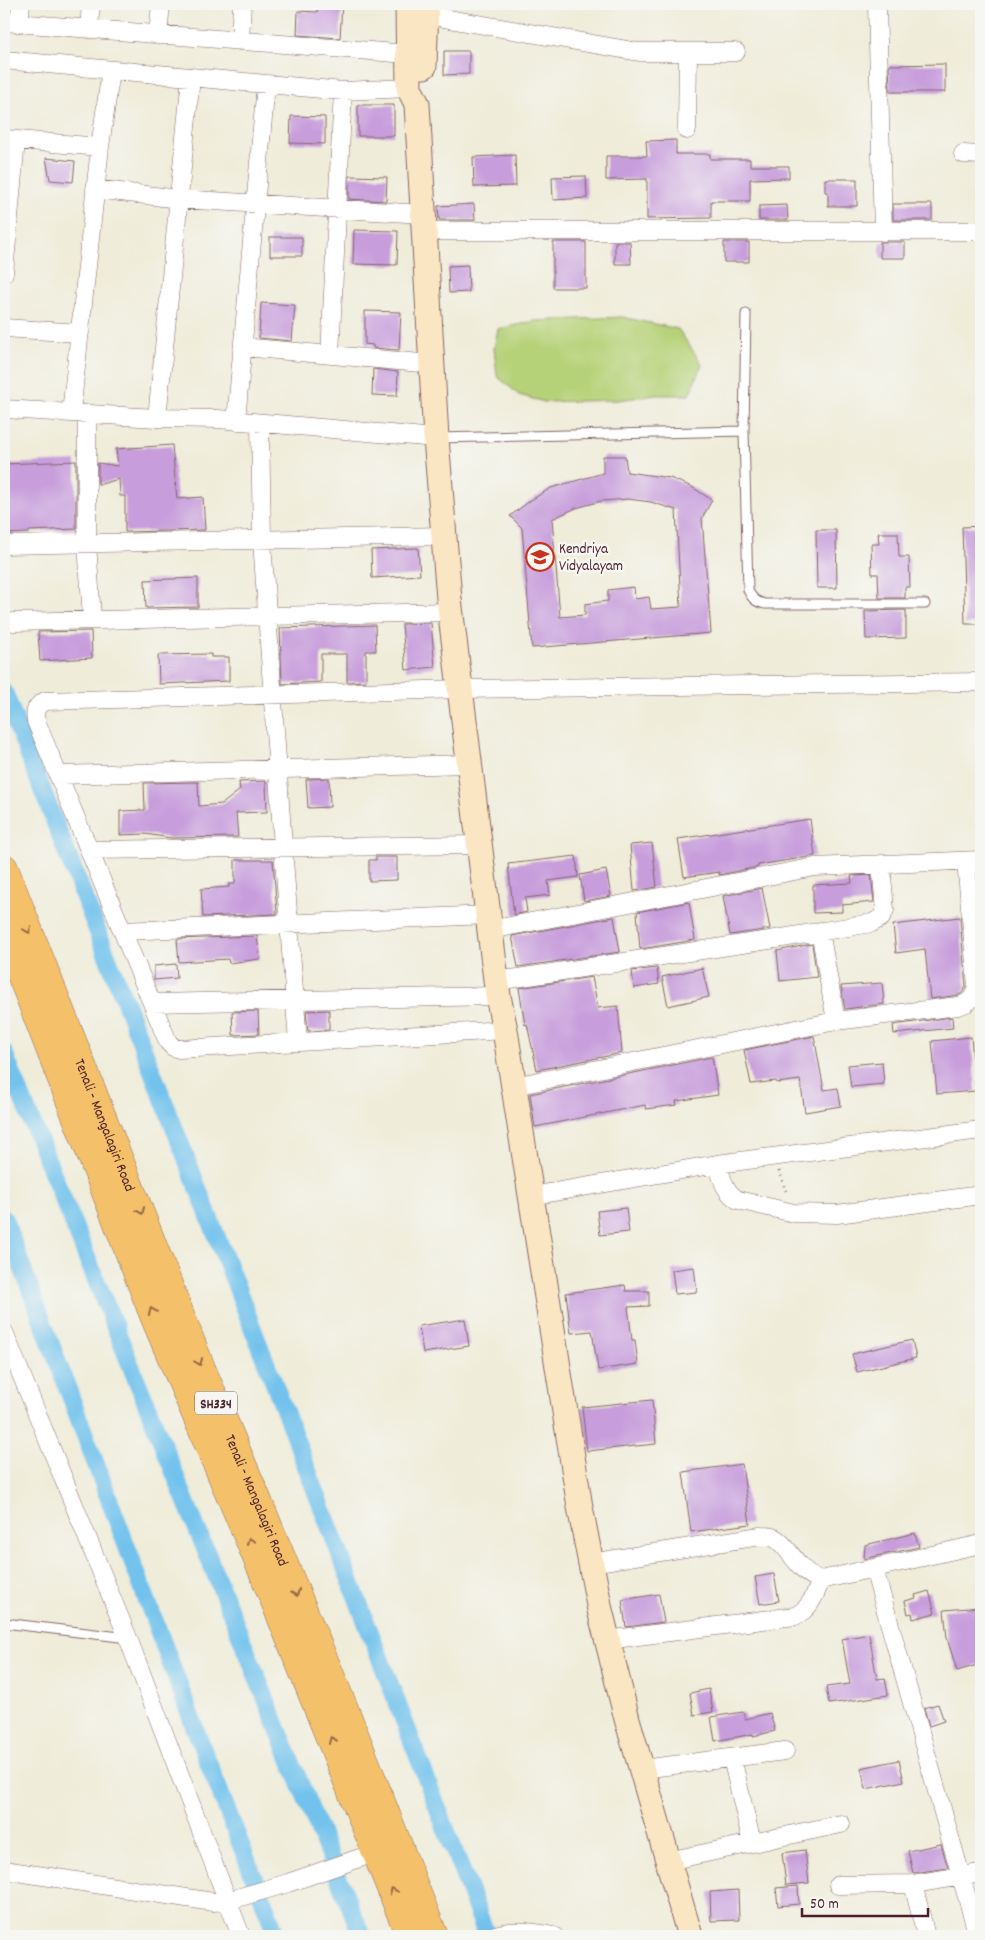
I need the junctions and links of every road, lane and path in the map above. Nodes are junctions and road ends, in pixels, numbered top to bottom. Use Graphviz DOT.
graph roads {
  1 [pos="21,4"];
  2 [pos="91,4"];
  3 [pos="161,4"];
  4 [pos="242,4"];
  5 [pos="877,4"];
  6 [pos="420,8"];
  7 [pos="12,23"];
  8 [pos="89,29"];
  9 [pos="158,35"];
  10 [pos="240,41"];
  11 [pos="688,52"];
  12 [pos="736,52"];
  13 [pos="408,54"];
  14 [pos="4,60"];
  15 [pos="111,70"];
  16 [pos="192,77"];
  17 [pos="266,84"];
  18 [pos="344,90"];
  19 [pos="413,96"];
  20 [pos="688,130"];
  21 [pos="10,139"];
  22 [pos="100,147"];
  23 [pos="963,154"];
  24 [pos="981,155"];
  25 [pos="95,189"];
  26 [pos="179,199"];
  27 [pos="256,204"];
  28 [pos="337,209"];
  29 [pos="6,218"];
  30 [pos="423,223"];
  31 [pos="981,231"];
  32 [pos="883,232"];
  33 [pos="4,273"];
  34 [pos="746,314"];
  35 [pos="4,328"];
  36 [pos="80,333"];
  37 [pos="243,347"];
  38 [pos="330,355"];
  39 [pos="432,364"];
  40 [pos="4,409"];
  41 [pos="79,414"];
  42 [pos="157,418"];
  43 [pos="236,420"];
  44 [pos="260,423"];
  45 [pos="744,431"];
  46 [pos="436,438"];
  47 [pos="444,536"];
  48 [pos="262,540"];
  49 [pos="87,543"];
  50 [pos="4,545"];
  51 [pos="925,604"];
  52 [pos="450,612"];
  53 [pos="268,617"];
  54 [pos="92,619"];
  55 [pos="13,622"];
  56 [pos="981,682"];
  57 [pos="460,689"];
  58 [pos="273,694"];
  59 [pos="469,764"];
  60 [pos="278,769"];
  61 [pos="58,775"];
  62 [pos="480,846"];
  63 [pos="283,847"];
  64 [pos="89,850"];
  65 [pos="974,860"];
  66 [pos="881,864"];
  67 [pos="4,868"];
  68 [pos="489,923"];
  69 [pos="289,924"];
  70 [pos="122,930"];
  71 [pos="4,931"];
  72 [pos="820,931"];
  73 [pos="497,988"];
  74 [pos="295,999"];
  75 [pos="152,1002"];
  76 [pos="836,1021"];
  77 [pos="505,1030"];
  78 [pos="298,1042"];
  79 [pos="514,1086"];
  80 [pos="981,1130"];
  81 [pos="774,1157"];
  82 [pos="717,1164"];
  83 [pos="981,1195"];
  84 [pos="531,1196"];
  85 [pos="794,1213"];
  86 [pos="4,1332"];
  87 [pos="981,1544"];
  88 [pos="591,1563"];
  89 [pos="874,1569"];
  90 [pos="821,1580"];
  91 [pos="4,1623"];
  92 [pos="128,1638"];
  93 [pos="607,1640"];
  94 [pos="784,1751"];
  95 [pos="732,1758"];
  96 [pos="642,1769"];
  97 [pos="841,1824"];
  98 [pos="752,1843"];
  99 [pos="367,1855"];
  100 [pos="668,1861"];
  101 [pos="4,1870"];
  102 [pos="981,1873"];
  103 [pos="961,1876"];
  104 [pos="838,1884"];
  105 [pos="913,1884"];
  106 [pos="234,1899"];
  107 [pos="499,1934"];
  108 [pos="533,1934"];
  109 [pos="241,1936"];
  110 [pos="410,1936"];
  111 [pos="434,1936"];
  112 [pos="554,1936"];
  113 [pos="690,1936"];
  114 [pos="926,1936"];
  115 [pos="978,1936"];
  1 -- 7 [label="street"];
  2 -- 8 [label="street"];
  3 -- 9 [label="street"];
  4 -- 10 [label="street"];
  5 -- 32 [label="street"];
  6 -- 11 [label="street"];
  6 -- 13 [label="main road"];
  6 -- 19 [label="main road"];
  7 -- 8 [label="street"];
  8 -- 9 [label="street"];
  9 -- 10 [label="street"];
  10 -- 13 [label="street"];
  11 -- 12 [label="street"];
  11 -- 20 [label="street"];
  13 -- 19 [label="main road"];
  14 -- 15 [label="street"];
  15 -- 16 [label="street"];
  15 -- 22 [label="street"];
  16 -- 17 [label="street"];
  16 -- 26 [label="street"];
  17 -- 18 [label="street"];
  17 -- 27 [label="street"];
  18 -- 19 [label="street"];
  18 -- 28 [label="street"];
  19 -- 30 [label="main road"];
  21 -- 22 [label="street"];
  21 -- 29 [label="street"];
  22 -- 25 [label="street"];
  23 -- 24 [label="street"];
  25 -- 26 [label="street"];
  25 -- 36 [label="street"];
  26 -- 27 [label="street"];
  26 -- 42 [label="street"];
  27 -- 28 [label="street"];
  27 -- 37 [label="street"];
  28 -- 30 [label="street"];
  28 -- 38 [label="street"];
  29 -- 33 [label="street"];
  30 -- 32 [label="street"];
  30 -- 39 [label="main road"];
  31 -- 32 [label="street"];
  34 -- 45 [label="lane"];
  35 -- 36 [label="street"];
  36 -- 41 [label="street"];
  37 -- 38 [label="street"];
  37 -- 43 [label="street"];
  38 -- 39 [label="street"];
  39 -- 46 [label="main road"];
  40 -- 41 [label="street"];
  41 -- 42 [label="street"];
  41 -- 49 [label="street"];
  42 -- 43 [label="street"];
  43 -- 44 [label="street"];
  44 -- 46 [label="street"];
  44 -- 48 [label="street"];
  45 -- 46 [label="lane"];
  45 -- 51 [label="lane"];
  46 -- 47 [label="main road"];
  47 -- 48 [label="street"];
  47 -- 52 [label="main road"];
  48 -- 49 [label="street"];
  48 -- 53 [label="street"];
  49 -- 50 [label="street"];
  49 -- 54 [label="street"];
  52 -- 53 [label="street"];
  52 -- 57 [label="main road"];
  53 -- 54 [label="street"];
  53 -- 58 [label="street"];
  54 -- 55 [label="street"];
  56 -- 57 [label="street"];
  57 -- 58 [label="street"];
  57 -- 59 [label="main road"];
  58 -- 60 [label="street"];
  58 -- 61 [label="street"];
  59 -- 60 [label="street"];
  59 -- 62 [label="main road"];
  60 -- 61 [label="street"];
  60 -- 63 [label="street"];
  61 -- 64 [label="street"];
  62 -- 63 [label="street"];
  62 -- 68 [label="main road"];
  63 -- 64 [label="street"];
  63 -- 69 [label="street"];
  64 -- 70 [label="street"];
  65 -- 66 [label="street"];
  65 -- 76 [label="street"];
  66 -- 68 [label="street"];
  66 -- 72 [label="street"];
  67 -- 111 [label="main road, Tenali - Mangalagiri Road / SH334, one-way"];
  68 -- 69 [label="street"];
  68 -- 73 [label="main road"];
  69 -- 70 [label="street"];
  69 -- 74 [label="street"];
  70 -- 75 [label="street"];
  99 -- 71 [label="main road, SH334, one-way"];
  72 -- 73 [label="street"];
  72 -- 76 [label="street"];
  73 -- 74 [label="street"];
  73 -- 77 [label="main road"];
  74 -- 75 [label="street"];
  74 -- 78 [label="street"];
  75 -- 78 [label="street"];
  76 -- 79 [label="street"];
  77 -- 78 [label="street"];
  77 -- 79 [label="main road"];
  79 -- 84 [label="main road"];
  80 -- 81 [label="street"];
  81 -- 82 [label="street"];
  81 -- 85 [label="path"];
  82 -- 84 [label="street"];
  82 -- 85 [label="street"];
  83 -- 85 [label="street"];
  84 -- 88 [label="main road"];
  86 -- 92 [label="street"];
  87 -- 89 [label="street"];
  88 -- 90 [label="street"];
  88 -- 93 [label="main road"];
  89 -- 90 [label="street"];
  89 -- 103 [label="street"];
  90 -- 93 [label="street"];
  91 -- 92 [label="lane"];
  92 -- 106 [label="street"];
  93 -- 96 [label="main road"];
  94 -- 95 [label="street"];
  95 -- 96 [label="street"];
  95 -- 98 [label="street"];
  96 -- 100 [label="main road"];
  97 -- 98 [label="street"];
  98 -- 100 [label="street"];
  99 -- 106 [label="street"];
  110 -- 99 [label="main road, SH334, one-way"];
  100 -- 113 [label="main road"];
  101 -- 106 [label="street"];
  102 -- 103 [label="street"];
  103 -- 105 [label="street"];
  103 -- 115 [label="street"];
  104 -- 105 [label="street"];
  105 -- 114 [label="street"];
  106 -- 109 [label="street"];
  107 -- 108 [label="street"];
  108 -- 112 [label="street"];
}
